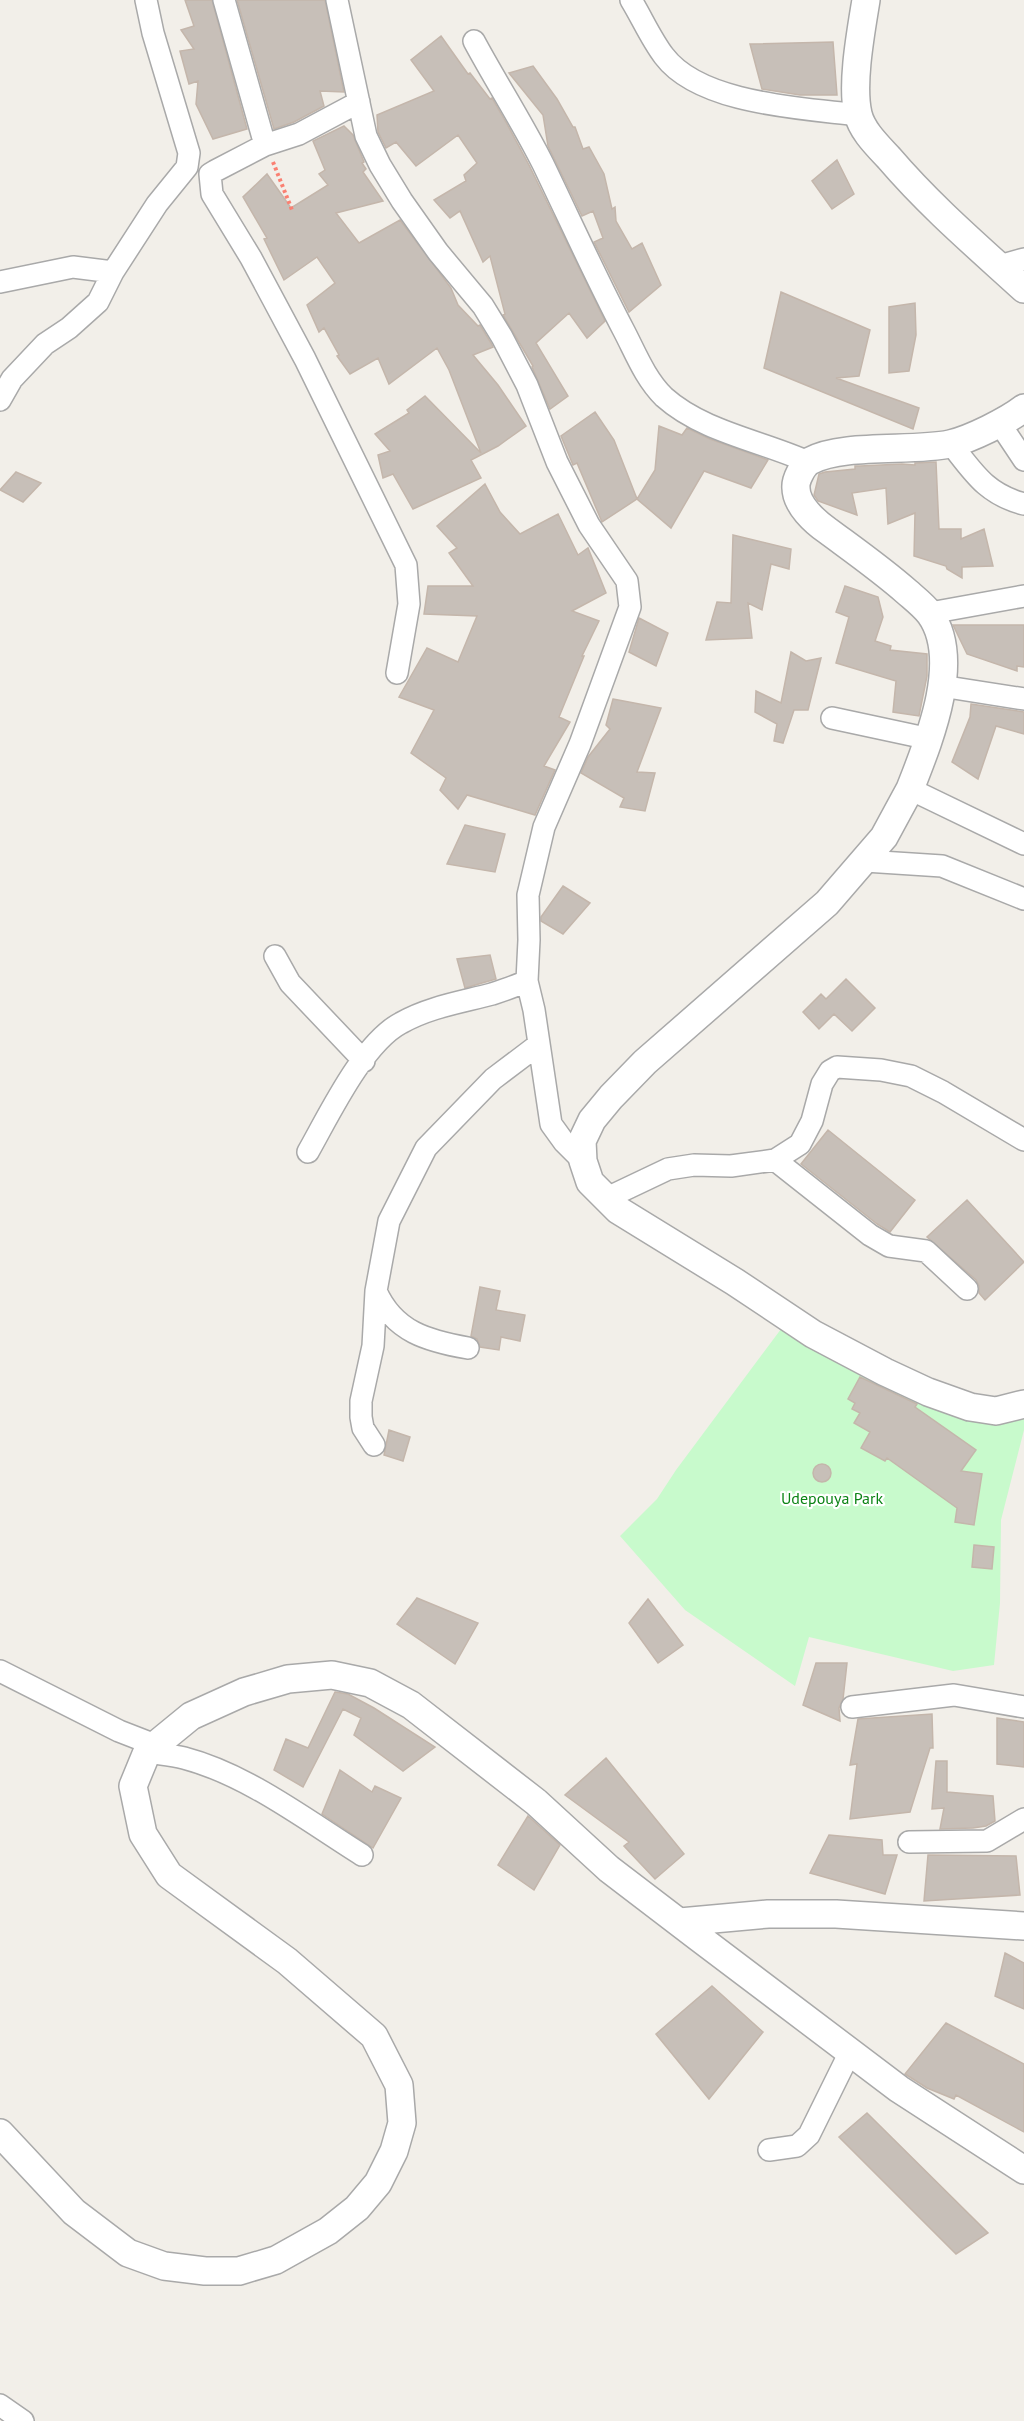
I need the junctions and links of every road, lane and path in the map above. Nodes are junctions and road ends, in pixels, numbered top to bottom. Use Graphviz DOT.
graph roads {
  1 [pos="147,0"];
  2 [pos="224,0"];
  3 [pos="337,0"];
  4 [pos="631,0"];
  5 [pos="866,0"];
  6 [pos="474,41"];
  7 [pos="359,102"];
  8 [pos="858,115"];
  9 [pos="265,145"];
  10 [pos="189,153"];
  11 [pos="210,174"];
  12 [pos="292,210"];
  13 [pos="1011,262"];
  14 [pos="113,272"];
  15 [pos="0,282"];
  16 [pos="1024,289"];
  17 [pos="0,400"];
  18 [pos="1024,408"];
  19 [pos="1000,423"];
  20 [pos="951,444"];
  21 [pos="1024,460"];
  22 [pos="808,462"];
  23 [pos="1024,504"];
  24 [pos="1024,596"];
  25 [pos="930,613"];
  26 [pos="397,673"];
  27 [pos="941,686"];
  28 [pos="1024,699"];
  29 [pos="832,718"];
  30 [pos="930,739"];
  31 [pos="910,789"];
  32 [pos="1024,844"];
  33 [pos="865,861"];
  34 [pos="1024,899"];
  35 [pos="275,956"];
  36 [pos="527,981"];
  37 [pos="538,1045"];
  38 [pos="364,1061"];
  39 [pos="1024,1140"];
  40 [pos="308,1152"];
  41 [pos="775,1160"];
  42 [pos="583,1161"];
  43 [pos="608,1198"];
  44 [pos="967,1289"];
  45 [pos="376,1290"];
  46 [pos="468,1348"];
  47 [pos="1024,1404"];
  48 [pos="374,1445"];
  49 [pos="0,1671"];
  50 [pos="852,1707"];
  51 [pos="1024,1707"];
  52 [pos="151,1749"];
  53 [pos="1024,1819"];
  54 [pos="909,1842"];
  55 [pos="362,1855"];
  56 [pos="680,1922"];
  57 [pos="1024,1926"];
  58 [pos="850,2052"];
  59 [pos="0,2133"];
  60 [pos="769,2150"];
  61 [pos="1024,2170"];
  62 [pos="0,2405"];
  63 [pos="23,2421"];
  1 -- 10 [label="street"];
  2 -- 9 [label="street"];
  3 -- 7 [label="street"];
  4 -- 8 [label="street"];
  5 -- 8 [label="street"];
  6 -- 22 [label="street"];
  7 -- 9 [label="street"];
  7 -- 36 [label="street"];
  8 -- 13 [label="street"];
  9 -- 11 [label="street"];
  9 -- 12 [label="path"];
  10 -- 11 [label="street"];
  10 -- 14 [label="street"];
  11 -- 26 [label="street"];
  13 -- 16 [label="street"];
  14 -- 15 [label="street"];
  14 -- 17 [label="street"];
  18 -- 19 [label="street"];
  19 -- 20 [label="street"];
  19 -- 21 [label="street"];
  20 -- 22 [label="street"];
  20 -- 23 [label="street"];
  22 -- 25 [label="street"];
  24 -- 25 [label="street"];
  25 -- 27 [label="street"];
  27 -- 28 [label="street"];
  27 -- 30 [label="street"];
  29 -- 30 [label="street"];
  30 -- 31 [label="street"];
  31 -- 32 [label="street"];
  31 -- 33 [label="street"];
  33 -- 34 [label="street"];
  33 -- 42 [label="street"];
  35 -- 38 [label="street"];
  36 -- 37 [label="street"];
  36 -- 38 [label="street"];
  37 -- 42 [label="street"];
  37 -- 45 [label="street"];
  38 -- 40 [label="street"];
  39 -- 41 [label="street"];
  41 -- 43 [label="street"];
  41 -- 44 [label="street"];
  42 -- 43 [label="street"];
  43 -- 47 [label="street"];
  45 -- 46 [label="street"];
  45 -- 48 [label="street"];
  49 -- 52 [label="street"];
  50 -- 51 [label="street"];
  52 -- 55 [label="street"];
  52 -- 56 [label="street"];
  52 -- 59 [label="street"];
  53 -- 54 [label="street"];
  56 -- 57 [label="street"];
  56 -- 58 [label="street"];
  58 -- 60 [label="street"];
  58 -- 61 [label="street"];
  62 -- 63 [label="street"];
}
